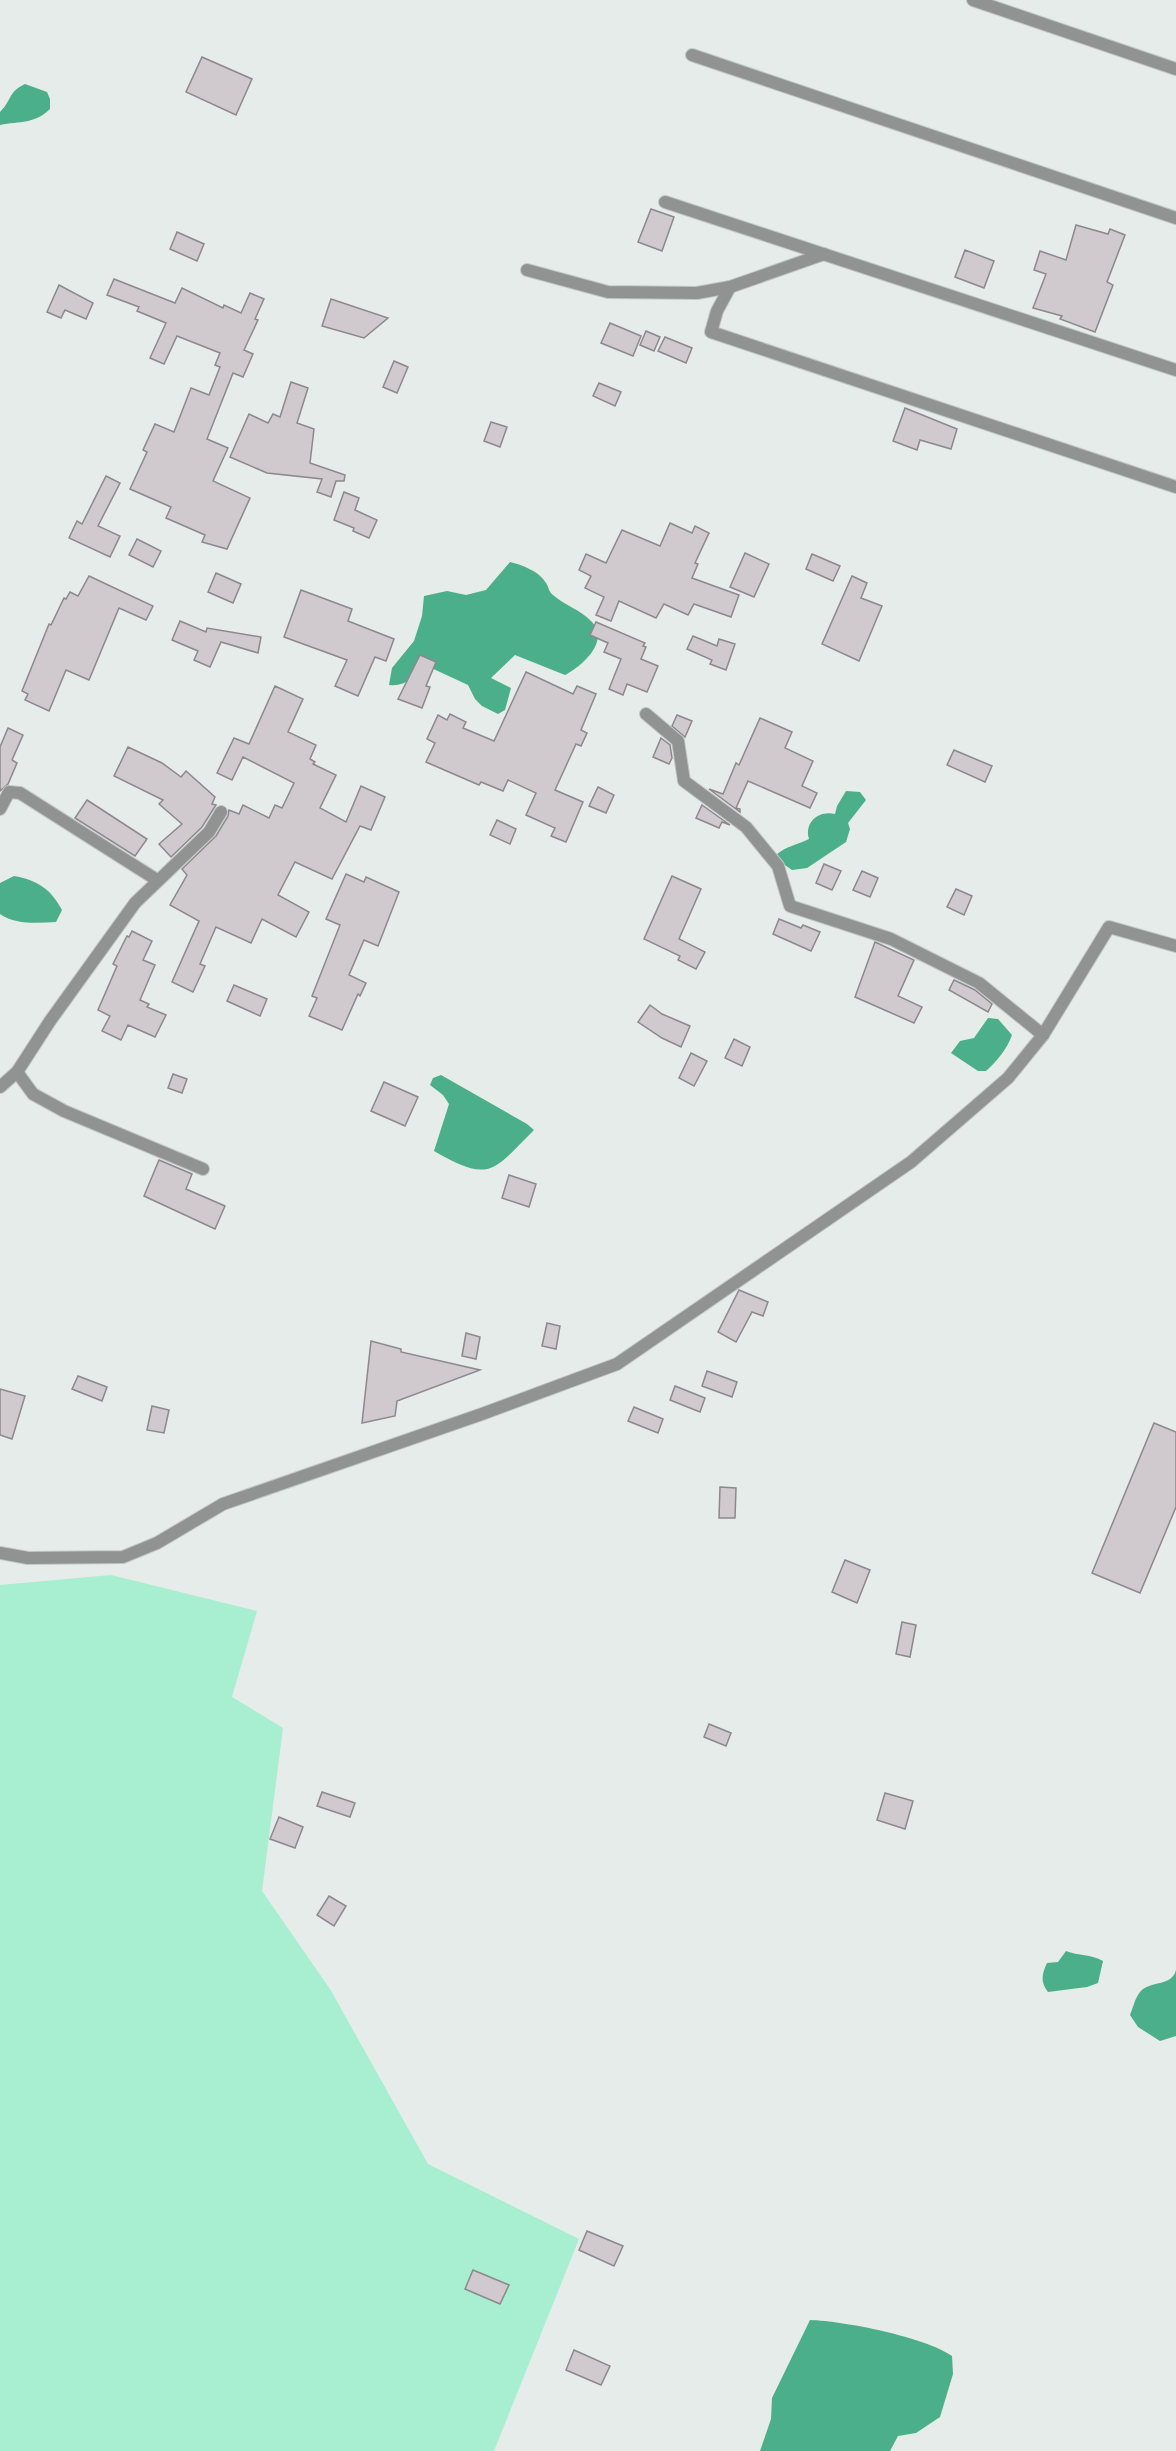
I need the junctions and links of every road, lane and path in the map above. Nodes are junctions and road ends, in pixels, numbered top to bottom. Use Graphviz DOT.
graph roads {
  1 [pos="973,0"];
  2 [pos="692,56"];
  3 [pos="1176,69"];
  4 [pos="665,202"];
  5 [pos="1176,218"];
  6 [pos="824,254"];
  7 [pos="527,270"];
  8 [pos="730,287"];
  9 [pos="1176,370"];
  10 [pos="1176,487"];
  11 [pos="646,714"];
  12 [pos="0,809"];
  13 [pos="221,812"];
  14 [pos="157,880"];
  15 [pos="1176,946"];
  16 [pos="1043,1035"];
  17 [pos="17,1072"];
  18 [pos="0,1087"];
  19 [pos="203,1169"];
  20 [pos="0,1553"];
  1 -- 3 [label="street"];
  2 -- 5 [label="street"];
  4 -- 6 [label="street"];
  6 -- 8 [label="street"];
  6 -- 9 [label="street"];
  7 -- 8 [label="street"];
  8 -- 10 [label="street"];
  11 -- 16 [label="street"];
  12 -- 14 [label="street"];
  13 -- 14 [label="street"];
  14 -- 17 [label="street"];
  15 -- 16 [label="street"];
  16 -- 20 [label="street"];
  17 -- 18 [label="street"];
  17 -- 19 [label="street"];
}
